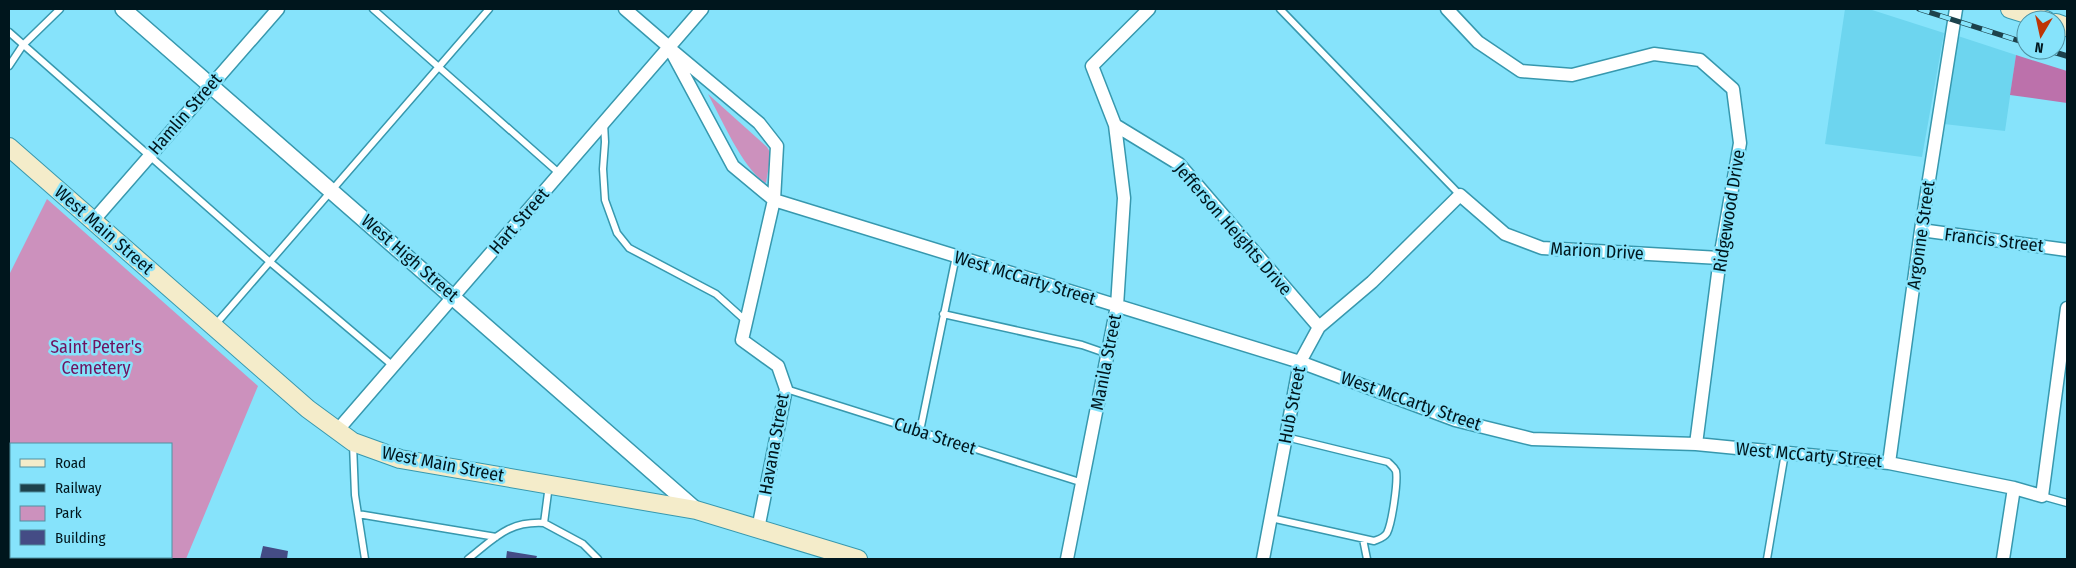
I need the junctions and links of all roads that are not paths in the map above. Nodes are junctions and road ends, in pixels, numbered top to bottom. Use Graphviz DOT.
graph roads {
  1 [pos="60,9"];
  2 [pos="123,9"];
  3 [pos="278,9"];
  4 [pos="373,9"];
  5 [pos="489,9"];
  6 [pos="625,9"];
  7 [pos="702,9"];
  8 [pos="1148,9"];
  9 [pos="1280,9"];
  10 [pos="1447,9"];
  11 [pos="1956,9"];
  12 [pos="9,32"];
  13 [pos="23,45"];
  14 [pos="669,47"];
  15 [pos="9,66"];
  16 [pos="438,66"];
  17 [pos="210,85"];
  18 [pos="604,122"];
  19 [pos="1115,125"];
  20 [pos="9,147"];
  21 [pos="149,156"];
  22 [pos="560,174"];
  23 [pos="332,190"];
  24 [pos="1460,195"];
  25 [pos="774,200"];
  26 [pos="93,221"];
  27 [pos="1921,230"];
  28 [pos="2067,250"];
  29 [pos="956,256"];
  30 [pos="1720,258"];
  31 [pos="270,262"];
  32 [pos="454,296"];
  33 [pos="1117,306"];
  34 [pos="2067,308"];
  35 [pos="943,314"];
  36 [pos="747,322"];
  37 [pos="214,326"];
  38 [pos="1319,327"];
  39 [pos="1108,354"];
  40 [pos="1300,362"];
  41 [pos="392,365"];
  42 [pos="786,389"];
  43 [pos="920,431"];
  44 [pos="336,432"];
  45 [pos="1286,437"];
  46 [pos="353,442"];
  47 [pos="1696,444"];
  48 [pos="1786,453"];
  49 [pos="1888,462"];
  50 [pos="1084,483"];
  51 [pos="550,484"];
  52 [pos="2014,488"];
  53 [pos="2042,496"];
  54 [pos="2067,503"];
  55 [pos="696,510"];
  56 [pos="358,514"];
  57 [pos="1271,518"];
  58 [pos="544,523"];
  59 [pos="758,529"];
  60 [pos="496,537"];
  61 [pos="1364,539"];
  62 [pos="365,559"];
  63 [pos="468,559"];
  64 [pos="598,559"];
  65 [pos="858,559"];
  66 [pos="1067,559"];
  67 [pos="1263,559"];
  68 [pos="1367,559"];
  69 [pos="1768,559"];
  70 [pos="2003,559"];
  1 -- 13 [label="lane"];
  2 -- 17 [label="street, West High Street"];
  3 -- 17 [label="street, Hamlin Street"];
  4 -- 16 [label="lane"];
  5 -- 16 [label="lane"];
  6 -- 14 [label="street, West McCarty Street"];
  7 -- 14 [label="street, Hart Street"];
  8 -- 19 [label="street, Manila Street"];
  9 -- 24 [label="lane"];
  10 -- 30 [label="street, Ridgewood Drive"];
  11 -- 27 [label="street, Argonne Street"];
  12 -- 13 [label="lane"];
  13 -- 15 [label="lane"];
  13 -- 21 [label="lane"];
  14 -- 18 [label="street, Hart Street"];
  14 -- 25 [label="street, West McCarty Street"];
  14 -- 25 [label="street, West McCarty Street"];
  16 -- 22 [label="lane"];
  16 -- 23 [label="lane"];
  17 -- 21 [label="street, Hamlin Street"];
  17 -- 23 [label="street, West High Street"];
  18 -- 22 [label="street, Hart Street"];
  18 -- 36 [label="lane"];
  19 -- 33 [label="street, Manila Street"];
  19 -- 38 [label="street, Jefferson Heights Drive"];
  20 -- 26 [label="main road, West Main Street"];
  21 -- 26 [label="street, Hamlin Street"];
  21 -- 31 [label="lane"];
  22 -- 32 [label="street, Hart Street"];
  23 -- 31 [label="lane"];
  23 -- 32 [label="street, West High Street"];
  24 -- 30 [label="street, Marion Drive"];
  24 -- 38 [label="street, Hub Street"];
  25 -- 29 [label="street, West McCarty Street"];
  25 -- 36 [label="street, Havana Street"];
  26 -- 37 [label="main road, West Main Street"];
  27 -- 28 [label="street, Francis Street"];
  27 -- 49 [label="street, Argonne Street"];
  29 -- 33 [label="street, West McCarty Street"];
  29 -- 35 [label="lane"];
  30 -- 47 [label="street, Ridgewood Drive"];
  31 -- 37 [label="lane"];
  31 -- 41 [label="lane"];
  32 -- 41 [label="street, Hart Street"];
  32 -- 55 [label="street, West High Street"];
  33 -- 39 [label="street, Manila Street"];
  33 -- 40 [label="street, West McCarty Street"];
  34 -- 53 [label="street"];
  35 -- 39 [label="lane"];
  35 -- 43 [label="lane"];
  36 -- 42 [label="street, Havana Street"];
  37 -- 44 [label="main road, West Main Street"];
  38 -- 40 [label="street, Hub Street"];
  39 -- 50 [label="street, Manila Street"];
  40 -- 45 [label="street, Hub Street"];
  40 -- 47 [label="street, West McCarty Street"];
  41 -- 44 [label="street, Hart Street"];
  42 -- 43 [label="lane, Cuba Street"];
  42 -- 59 [label="street, Havana Street"];
  43 -- 50 [label="lane, Cuba Street"];
  44 -- 46 [label="main road, West Main Street"];
  45 -- 57 [label="street, Hub Street"];
  45 -- 61 [label="lane"];
  46 -- 51 [label="main road, West Main Street"];
  46 -- 56 [label="lane"];
  47 -- 48 [label="street, West McCarty Street"];
  48 -- 49 [label="street, West McCarty Street"];
  48 -- 69 [label="lane"];
  49 -- 52 [label="street, West McCarty Street"];
  50 -- 66 [label="street, Manila Street"];
  51 -- 55 [label="main road, West Main Street"];
  51 -- 58 [label="lane"];
  52 -- 53 [label="street, West McCarty Street"];
  52 -- 70 [label="street"];
  53 -- 54 [label="lane, West McCarty Street"];
  55 -- 59 [label="main road, West Main Street"];
  56 -- 60 [label="lane"];
  56 -- 62 [label="lane"];
  57 -- 61 [label="lane"];
  57 -- 67 [label="street, Hub Street"];
  58 -- 60 [label="lane"];
  58 -- 64 [label="lane"];
  59 -- 65 [label="main road, West Main Street"];
  60 -- 63 [label="lane"];
  61 -- 68 [label="lane"];
}
